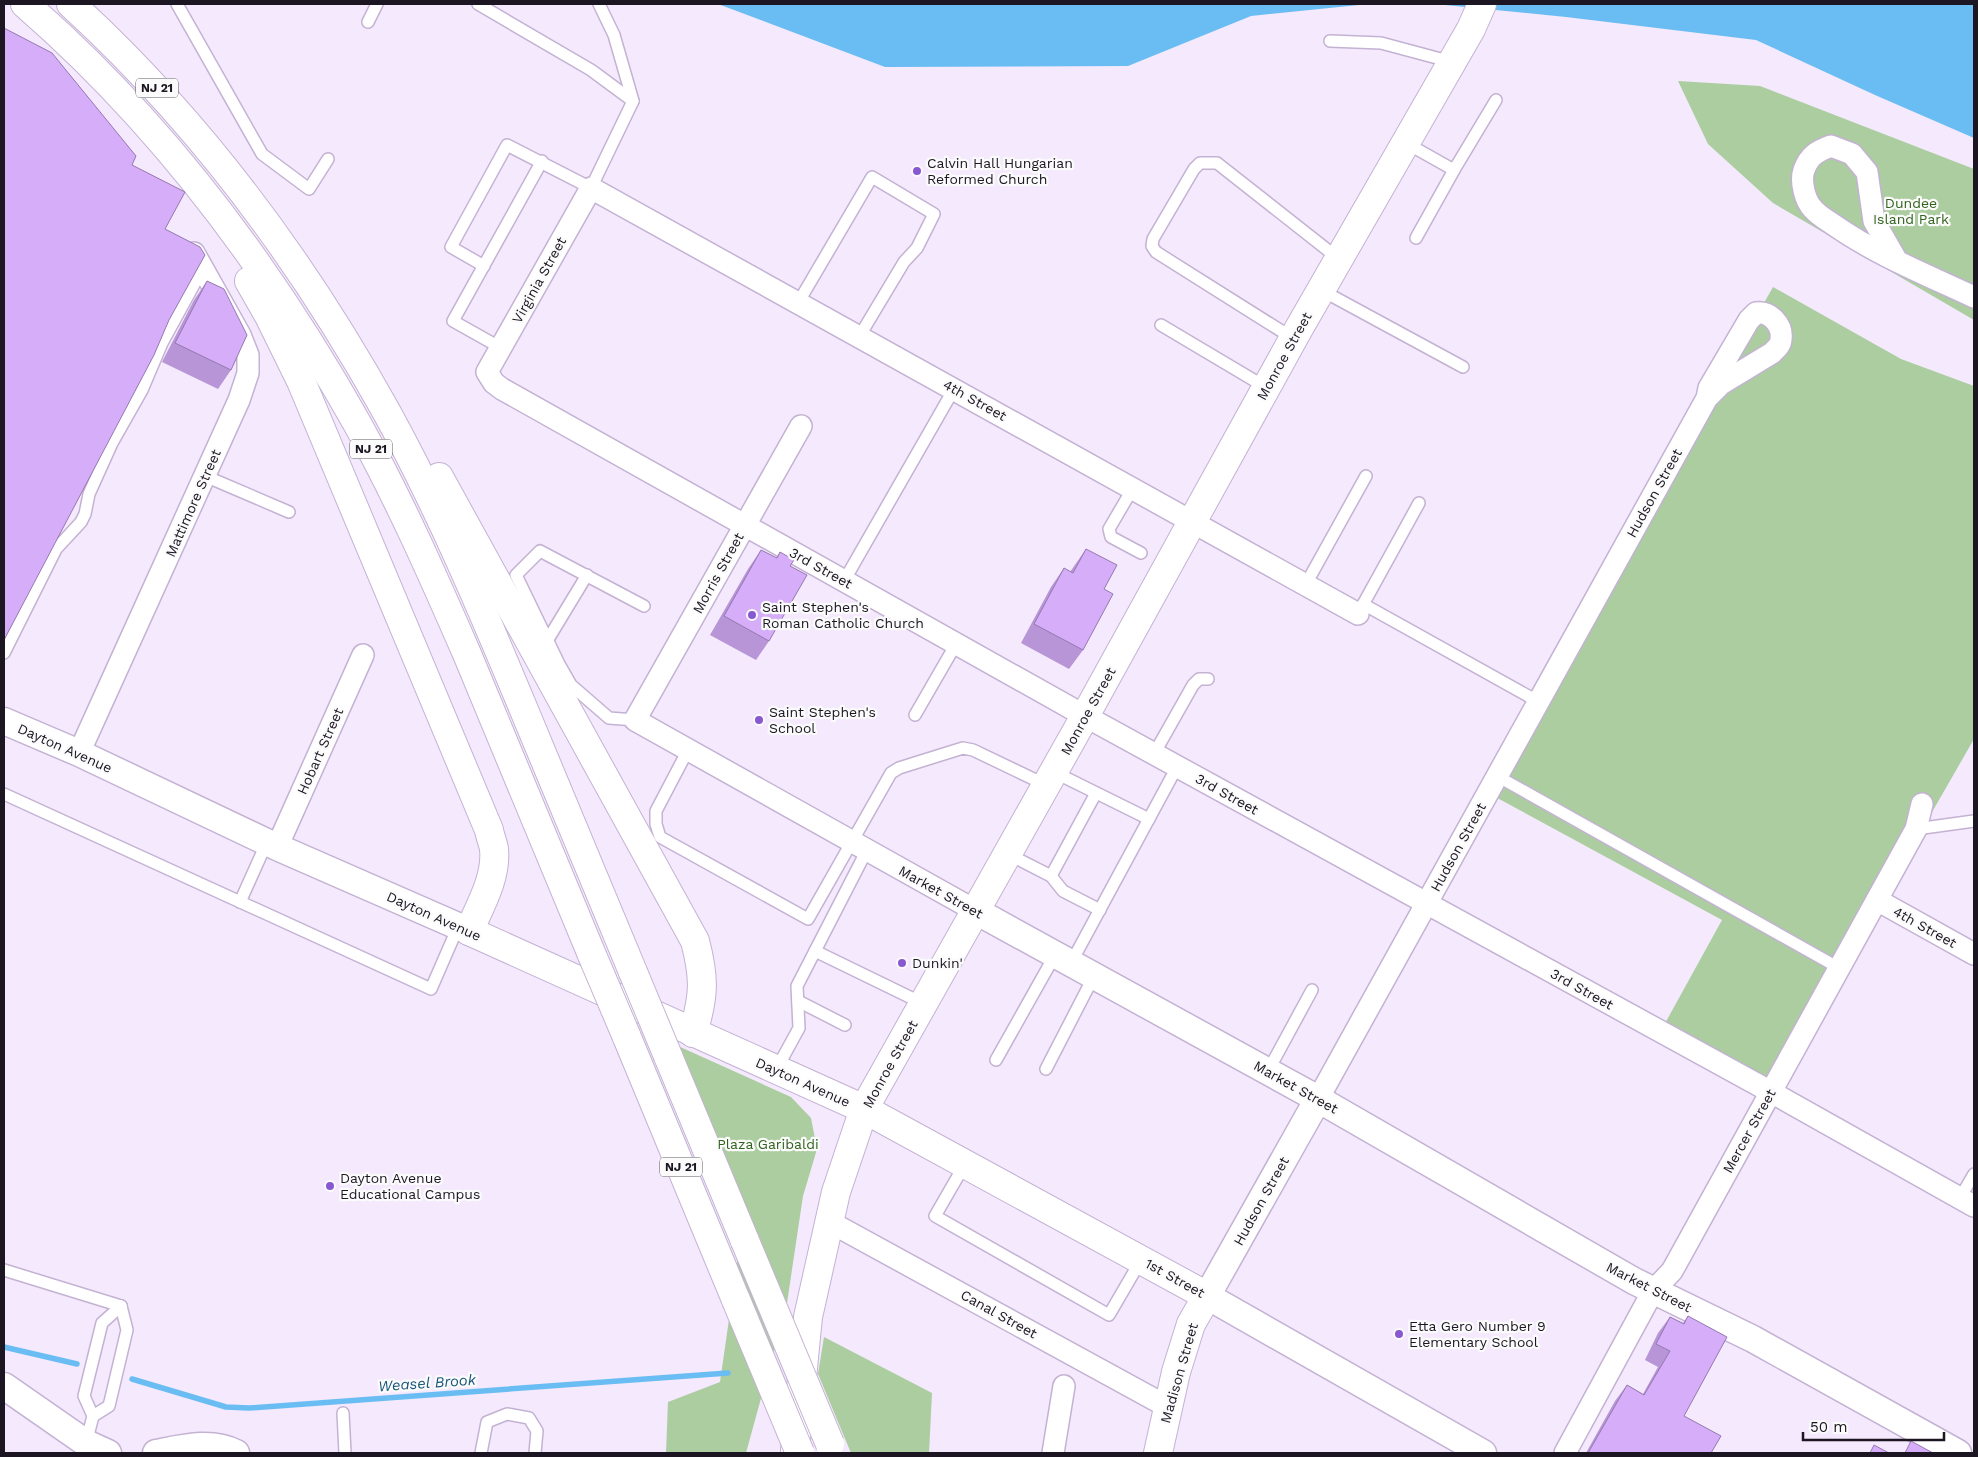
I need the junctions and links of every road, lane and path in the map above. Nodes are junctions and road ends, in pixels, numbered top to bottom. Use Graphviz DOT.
graph roads {
  1 [pos="71,4"];
  2 [pos="177,4"];
  3 [pos="377,4"];
  4 [pos="478,4"];
  5 [pos="599,4"];
  6 [pos="1482,4"];
  7 [pos="31,9"];
  8 [pos="368,22"];
  9 [pos="1330,41"];
  10 [pos="1452,62"];
  11 [pos="1496,100"];
  12 [pos="633,101"];
  13 [pos="1406,143"];
  14 [pos="328,159"];
  15 [pos="542,161"];
  16 [pos="1454,170"];
  17 [pos="234,180"];
  18 [pos="591,188"];
  19 [pos="1416,238"];
  20 [pos="1339,259"];
  21 [pos="198,260"];
  22 [pos="1897,261"];
  23 [pos="484,266"];
  24 [pos="1321,290"];
  25 [pos="1974,298"];
  26 [pos="798,303"];
  27 [pos="1161,325"];
  28 [pos="860,337"];
  29 [pos="1294,338"];
  30 [pos="501,348"];
  31 [pos="1463,367"];
  32 [pos="487,372"];
  33 [pos="1266,388"];
  34 [pos="954,389"];
  35 [pos="1707,398"];
  36 [pos="801,426"];
  37 [pos="205,476"];
  38 [pos="1366,476"];
  39 [pos="1133,488"];
  40 [pos="1419,503"];
  41 [pos="289,512"];
  42 [pos="1193,521"];
  43 [pos="745,525"];
  44 [pos="1140,553"];
  45 [pos="587,575"];
  46 [pos="844,581"];
  47 [pos="1306,584"];
  48 [pos="644,606"];
  49 [pos="1360,609"];
  50 [pos="547,641"];
  51 [pos="956,644"];
  52 [pos="4,654"];
  53 [pos="363,655"];
  54 [pos="1208,679"];
  55 [pos="1539,702"];
  56 [pos="915,715"];
  57 [pos="1085,716"];
  58 [pos="4,720"];
  59 [pos="635,720"];
  60 [pos="688,750"];
  61 [pos="79,753"];
  62 [pos="1154,754"];
  63 [pos="1177,767"];
  64 [pos="1497,776"];
  65 [pos="1050,779"];
  66 [pos="1096,793"];
  67 [pos="4,794"];
  68 [pos="1922,804"];
  69 [pos="1149,819"];
  70 [pos="1974,821"];
  71 [pos="1916,829"];
  72 [pos="272,844"];
  73 [pos="860,846"];
  74 [pos="1008,854"];
  75 [pos="1051,876"];
  76 [pos="1876,900"];
  77 [pos="240,902"];
  78 [pos="1427,903"];
  79 [pos="1100,910"];
  80 [pos="976,911"];
  81 [pos="464,929"];
  82 [pos="815,952"];
  83 [pos="1974,954"];
  84 [pos="1063,959"];
  85 [pos="1839,968"];
  86 [pos="1094,976"];
  87 [pos="1312,990"];
  88 [pos="798,1002"];
  89 [pos="924,1004"];
  90 [pos="846,1025"];
  91 [pos="693,1033"];
  92 [pos="996,1060"];
  93 [pos="1046,1069"];
  94 [pos="776,1070"];
  95 [pos="1268,1071"];
  96 [pos="1771,1092"];
  97 [pos="1318,1099"];
  98 [pos="864,1109"];
  99 [pos="965,1164"];
  100 [pos="1974,1174"];
  101 [pos="1967,1202"];
  102 [pos="828,1221"];
  103 [pos="1141,1260"];
  104 [pos="4,1270"];
  105 [pos="1652,1291"];
  106 [pos="1207,1296"];
  107 [pos="121,1306"];
  108 [pos="4,1386"];
  109 [pos="1064,1386"];
  110 [pos="1168,1407"];
  111 [pos="343,1413"];
  112 [pos="93,1416"];
  113 [pos="1164,1444"];
  114 [pos="831,1449"];
  115 [pos="93,1450"];
  116 [pos="156,1453"];
  117 [pos="236,1453"];
  118 [pos="345,1453"];
  119 [pos="481,1453"];
  120 [pos="535,1453"];
  121 [pos="795,1453"];
  122 [pos="800,1453"];
  123 [pos="1053,1453"];
  124 [pos="1483,1453"];
  125 [pos="1564,1453"];
  126 [pos="1958,1453"];
  1 -- 17 [label="main road, NJ 21"];
  2 -- 14 [label="lane"];
  3 -- 8 [label="lane"];
  4 -- 12 [label="lane"];
  5 -- 12 [label="lane"];
  6 -- 10 [label="main road, Monroe Street"];
  7 -- 81 [label="main road"];
  7 -- 122 [label="main road, NJ 21, bridge"];
  9 -- 10 [label="lane"];
  10 -- 13 [label="main road, Monroe Street"];
  11 -- 16 [label="lane"];
  12 -- 18 [label="lane"];
  13 -- 16 [label="lane"];
  13 -- 20 [label="main road, Monroe Street"];
  15 -- 18 [label="lane"];
  15 -- 23 [label="lane"];
  15 -- 23 [label="lane"];
  16 -- 19 [label="lane"];
  17 -- 91 [label="main road"];
  17 -- 114 [label="main road, NJ 21, bridge"];
  18 -- 26 [label="street, 4th Street"];
  18 -- 30 [label="street, Virginia Street"];
  20 -- 24 [label="main road, Monroe Street"];
  20 -- 29 [label="lane"];
  21 -- 37 [label="street, Mattimore Street"];
  21 -- 52 [label="lane"];
  22 -- 22 [label="street"];
  22 -- 25 [label="street"];
  23 -- 30 [label="lane"];
  24 -- 29 [label="main road, Monroe Street"];
  24 -- 31 [label="lane"];
  26 -- 28 [label="street, 4th Street"];
  26 -- 28 [label="lane"];
  27 -- 33 [label="lane"];
  28 -- 34 [label="street, 4th Street"];
  29 -- 33 [label="main road, Monroe Street"];
  30 -- 32 [label="street, Virginia Street"];
  32 -- 43 [label="street, 3rd Street"];
  33 -- 42 [label="main road, Monroe Street"];
  34 -- 39 [label="street, 4th Street"];
  34 -- 46 [label="lane"];
  35 -- 55 [label="street, Hudson Street"];
  36 -- 43 [label="street, Morris Street"];
  37 -- 41 [label="lane"];
  37 -- 61 [label="street, Mattimore Street"];
  38 -- 47 [label="lane"];
  39 -- 42 [label="street, 4th Street"];
  39 -- 44 [label="lane"];
  40 -- 49 [label="lane"];
  42 -- 47 [label="street, 4th Street"];
  42 -- 57 [label="main road, Monroe Street"];
  43 -- 46 [label="street, 3rd Street"];
  43 -- 59 [label="street, Morris Street"];
  45 -- 48 [label="lane"];
  45 -- 50 [label="lane"];
  45 -- 50 [label="lane"];
  46 -- 51 [label="street, 3rd Street"];
  47 -- 49 [label="street, 4th Street"];
  49 -- 55 [label="lane"];
  50 -- 59 [label="lane"];
  51 -- 56 [label="lane"];
  51 -- 57 [label="street, 3rd Street"];
  53 -- 72 [label="street, Hobart Street"];
  54 -- 62 [label="lane"];
  55 -- 64 [label="street, Hudson Street"];
  57 -- 62 [label="street, 3rd Street"];
  57 -- 65 [label="main road, Monroe Street"];
  58 -- 61 [label="street, Dayton Avenue"];
  59 -- 60 [label="street, Market Street"];
  60 -- 73 [label="street, Market Street"];
  60 -- 73 [label="lane"];
  61 -- 72 [label="street, Dayton Avenue"];
  62 -- 63 [label="street, 3rd Street"];
  63 -- 69 [label="lane"];
  63 -- 78 [label="street, 3rd Street"];
  64 -- 78 [label="street, Hudson Street"];
  64 -- 85 [label="lane"];
  65 -- 66 [label="lane"];
  65 -- 73 [label="lane"];
  65 -- 74 [label="main road, Monroe Street"];
  66 -- 69 [label="lane"];
  66 -- 75 [label="lane"];
  67 -- 77 [label="lane"];
  68 -- 71 [label="street, Mercer Street"];
  69 -- 79 [label="lane"];
  70 -- 71 [label="lane"];
  71 -- 76 [label="street, Mercer Street"];
  72 -- 77 [label="lane"];
  72 -- 81 [label="street, Dayton Avenue"];
  73 -- 80 [label="street, Market Street"];
  73 -- 82 [label="lane"];
  74 -- 75 [label="lane"];
  74 -- 80 [label="main road, Monroe Street"];
  75 -- 79 [label="lane"];
  76 -- 83 [label="street, 4th Street"];
  76 -- 85 [label="street, Mercer Street"];
  77 -- 81 [label="lane"];
  78 -- 96 [label="street, 3rd Street"];
  78 -- 97 [label="street, Hudson Street"];
  79 -- 84 [label="lane"];
  80 -- 84 [label="street, Market Street"];
  80 -- 89 [label="main road, Monroe Street"];
  81 -- 91 [label="main road, Dayton Avenue"];
  82 -- 88 [label="lane"];
  82 -- 89 [label="lane"];
  84 -- 86 [label="street, Market Street"];
  84 -- 92 [label="lane"];
  85 -- 96 [label="street, Mercer Street"];
  86 -- 93 [label="lane"];
  86 -- 95 [label="street, Market Street"];
  87 -- 95 [label="lane"];
  88 -- 90 [label="lane"];
  88 -- 94 [label="lane"];
  89 -- 98 [label="main road, Monroe Street"];
  91 -- 94 [label="main road, Dayton Avenue"];
  94 -- 98 [label="main road, Dayton Avenue"];
  95 -- 97 [label="street, Market Street"];
  96 -- 101 [label="street, 3rd Street"];
  96 -- 105 [label="street, Mercer Street"];
  97 -- 105 [label="street, Market Street"];
  97 -- 106 [label="street, Hudson Street"];
  98 -- 99 [label="main road, 1st Street"];
  98 -- 102 [label="main road, Monroe Street"];
  99 -- 103 [label="main road, 1st Street"];
  99 -- 103 [label="lane"];
  100 -- 101 [label="lane"];
  102 -- 110 [label="street, Canal Street"];
  102 -- 121 [label="main road, Monroe Street"];
  103 -- 106 [label="main road, 1st Street"];
  104 -- 107 [label="lane"];
  105 -- 125 [label="street, Mercer Street"];
  105 -- 126 [label="street, Market Street"];
  106 -- 110 [label="main road, Madison Street"];
  106 -- 124 [label="street, 1st Street"];
  107 -- 112 [label="lane"];
  107 -- 112 [label="lane"];
  108 -- 115 [label="street"];
  109 -- 123 [label="street"];
  110 -- 113 [label="main road, Madison Street"];
  111 -- 118 [label="lane"];
  112 -- 115 [label="lane"];
  116 -- 117 [label="street"];
  119 -- 120 [label="lane"];
}
